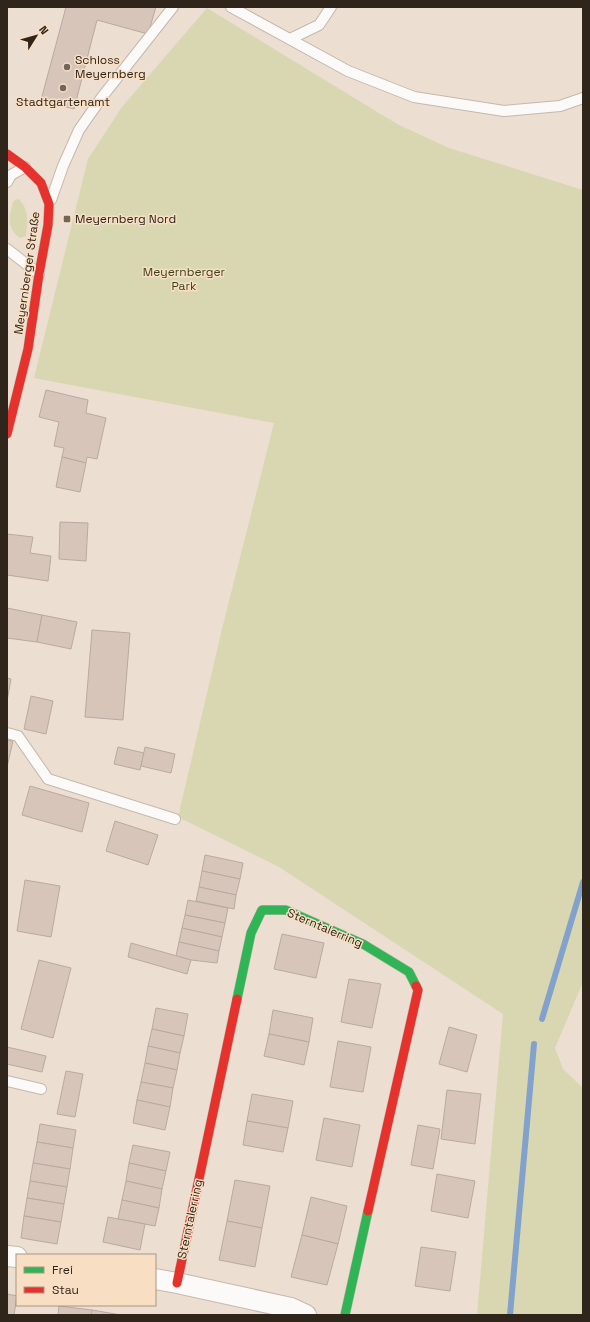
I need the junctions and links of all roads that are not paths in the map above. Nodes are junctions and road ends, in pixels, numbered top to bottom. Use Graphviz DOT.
graph roads {
  1 [pos="172,7"];
  2 [pos="231,7"];
  3 [pos="331,7"];
  4 [pos="290,39"];
  5 [pos="583,98"];
  6 [pos="7,154"];
  7 [pos="25,166"];
  8 [pos="7,182"];
  9 [pos="49,204"];
  10 [pos="7,248"];
  11 [pos="39,274"];
  12 [pos="7,434"];
  13 [pos="7,733"];
  14 [pos="175,819"];
  15 [pos="7,1081"];
  16 [pos="41,1089"];
  17 [pos="156,1279"];
  18 [pos="177,1283"];
  19 [pos="306,1315"];
  20 [pos="344,1315"];
  1 -- 9 [label="lane"];
  2 -- 4 [label="lane"];
  3 -- 4 [label="lane"];
  4 -- 5 [label="lane"];
  6 -- 7 [label="street, Meyernberger Straße"];
  7 -- 8 [label="lane"];
  7 -- 9 [label="street, Meyernberger Straße"];
  9 -- 11 [label="street, Meyernberger Straße"];
  10 -- 11 [label="lane"];
  11 -- 12 [label="street, Meyernberger Straße"];
  13 -- 14 [label="lane"];
  15 -- 16 [label="lane"];
  17 -- 18 [label="street"];
  18 -- 19 [label="street"];
  18 -- 20 [label="street, Sterntalerring"];
}
